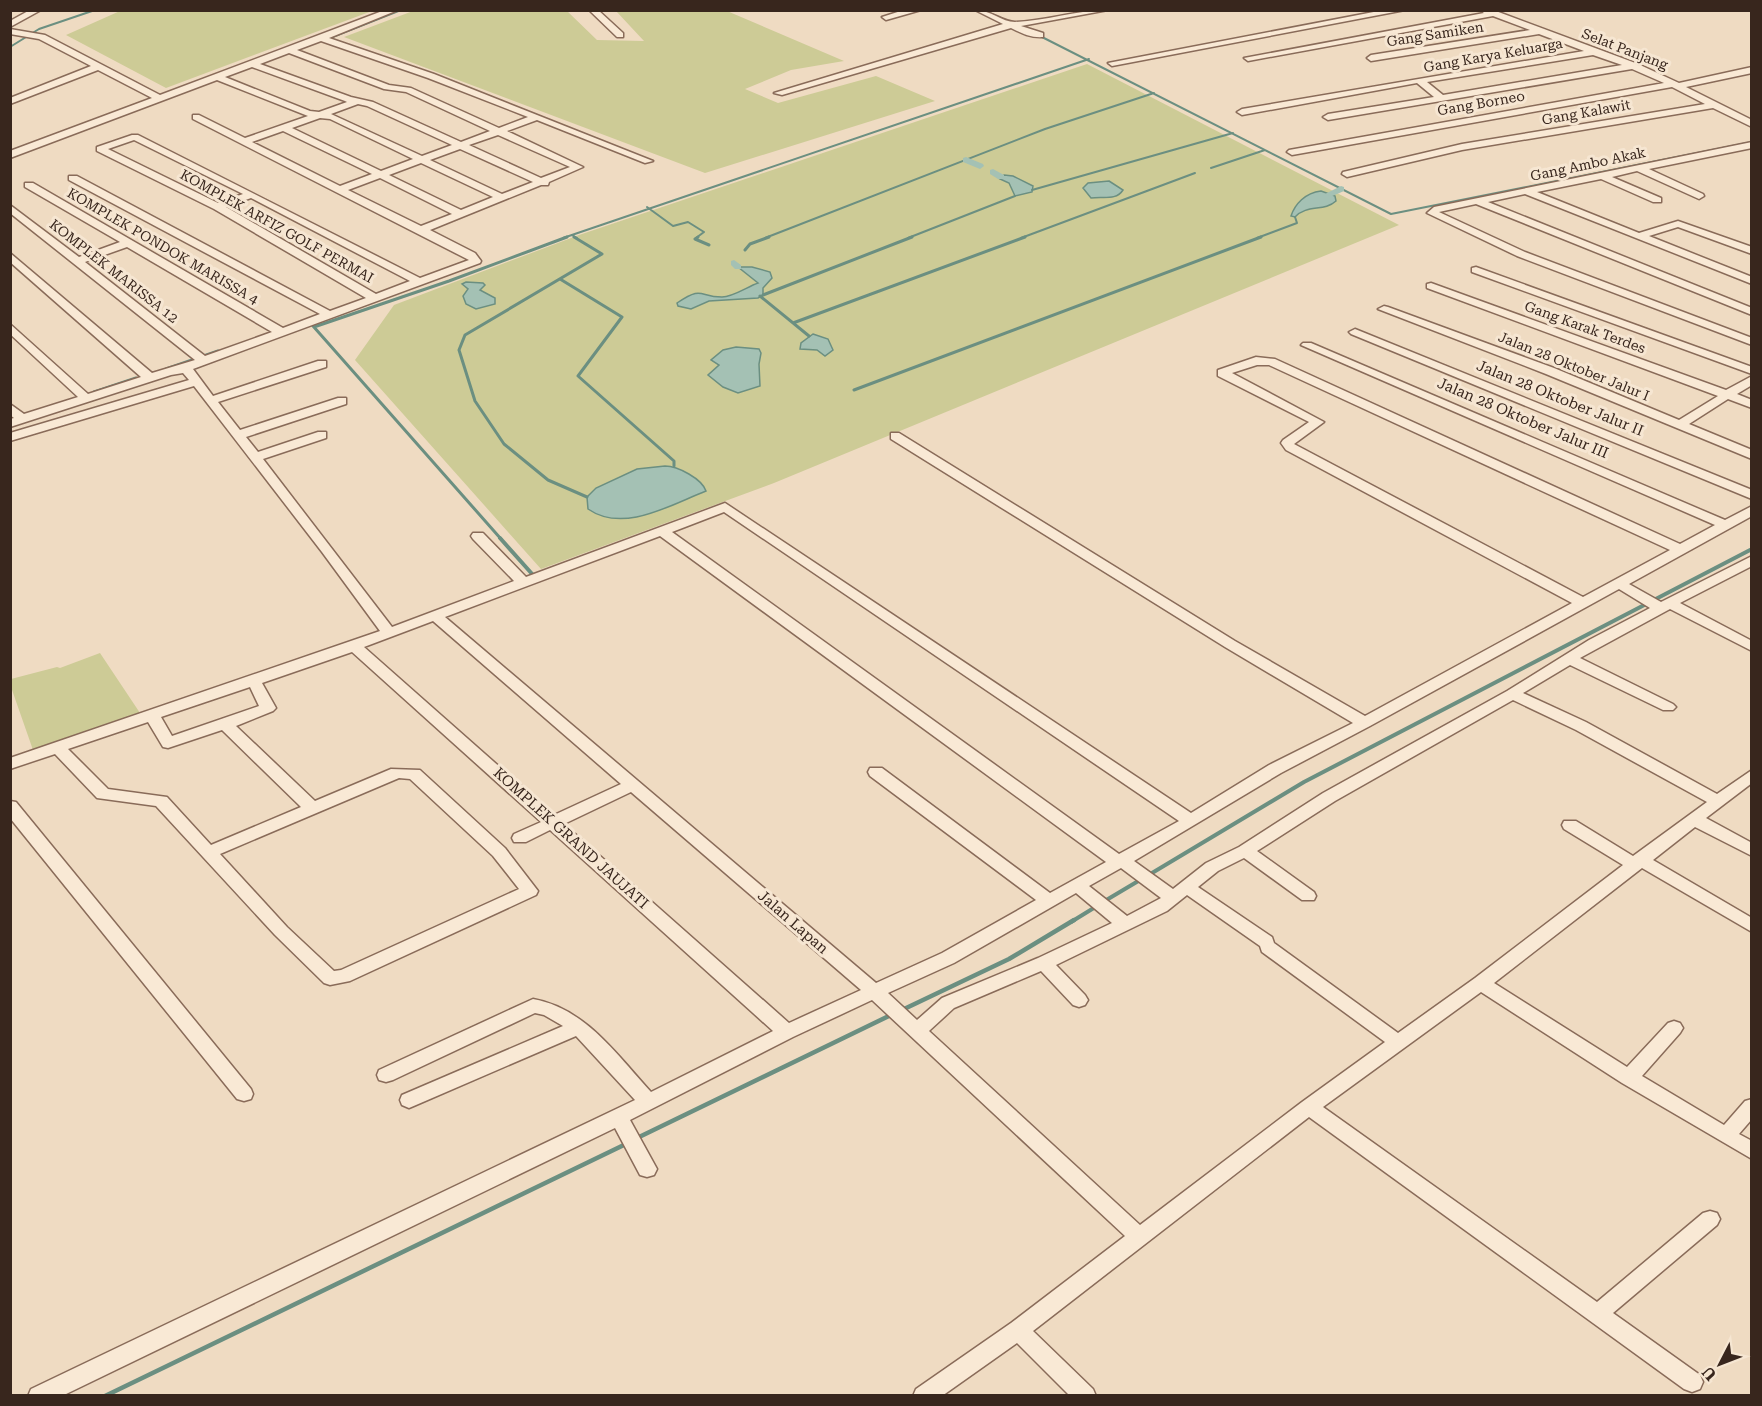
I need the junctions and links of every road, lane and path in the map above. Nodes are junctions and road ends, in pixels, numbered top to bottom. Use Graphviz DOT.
graph roads {
  1 [pos="37,10"];
  2 [pos="394,10"];
  3 [pos="593,10"];
  4 [pos="917,10"];
  5 [pos="979,10"];
  6 [pos="1104,10"];
  7 [pos="1401,10"];
  8 [pos="1489,12"];
  9 [pos="886,17"];
  10 [pos="1011,25"];
  11 [pos="12,29"];
  12 [pos="1540,31"];
  13 [pos="620,35"];
  14 [pos="1040,35"];
  15 [pos="319,37"];
  16 [pos="287,49"];
  17 [pos="1596,52"];
  18 [pos="1248,58"];
  19 [pos="1371,58"];
  20 [pos="250,63"];
  21 [pos="1112,63"];
  22 [pos="1635,66"];
  23 [pos="97,67"];
  24 [pos="1752,70"];
  25 [pos="215,76"];
  26 [pos="431,76"];
  27 [pos="1419,80"];
  28 [pos="1677,85"];
  29 [pos="399,87"];
  30 [pos="779,93"];
  31 [pos="1440,97"];
  32 [pos="158,98"];
  33 [pos="10,101"];
  34 [pos="360,101"];
  35 [pos="1714,105"];
  36 [pos="1242,112"];
  37 [pos="321,115"];
  38 [pos="195,117"];
  39 [pos="537,117"];
  40 [pos="1328,117"];
  41 [pos="1752,124"];
  42 [pos="284,128"];
  43 [pos="498,132"];
  44 [pos="244,142"];
  45 [pos="460,145"];
  46 [pos="1752,145"];
  47 [pos="1292,152"];
  48 [pos="10,155"];
  49 [pos="421,160"];
  50 [pos="648,161"];
  51 [pos="1638,168"];
  52 [pos="380,174"];
  53 [pos="1347,174"];
  54 [pos="1600,176"];
  55 [pos="73,178"];
  56 [pos="544,183"];
  57 [pos="29,185"];
  58 [pos="339,190"];
  59 [pos="1525,191"];
  60 [pos="251,194"];
  61 [pos="1699,196"];
  62 [pos="503,198"];
  63 [pos="1657,200"];
  64 [pos="1477,201"];
  65 [pos="218,207"];
  66 [pos="10,208"];
  67 [pos="461,214"];
  68 [pos="421,230"];
  69 [pos="1639,236"];
  70 [pos="128,243"];
  71 [pos="1752,251"];
  72 [pos="10,256"];
  73 [pos="78,261"];
  74 [pos="1476,270"];
  75 [pos="1752,280"];
  76 [pos="420,282"];
  77 [pos="1431,286"];
  78 [pos="375,298"];
  79 [pos="1384,309"];
  80 [pos="1752,312"];
  81 [pos="330,315"];
  82 [pos="10,327"];
  83 [pos="281,332"];
  84 [pos="1355,332"];
  85 [pos="1752,342"];
  86 [pos="1307,345"];
  87 [pos="201,359"];
  88 [pos="322,364"];
  89 [pos="182,369"];
  90 [pos="1752,371"];
  91 [pos="150,378"];
  92 [pos="1752,380"];
  93 [pos="196,382"];
  94 [pos="83,395"];
  95 [pos="1730,395"];
  96 [pos="212,400"];
  97 [pos="342,401"];
  98 [pos="1752,404"];
  99 [pos="10,408"];
  100 [pos="16,421"];
  101 [pos="1680,425"];
  102 [pos="238,435"];
  103 [pos="322,435"];
  104 [pos="895,436"];
  105 [pos="10,437"];
  106 [pos="1752,454"];
  107 [pos="255,457"];
  108 [pos="1752,495"];
  109 [pos="1752,510"];
  110 [pos="1724,524"];
  111 [pos="662,531"];
  112 [pos="478,536"];
  113 [pos="1679,549"];
  114 [pos="1752,560"];
  115 [pos="524,583"];
  116 [pos="1618,583"];
  117 [pos="1583,603"];
  118 [pos="1661,605"];
  119 [pos="435,616"];
  120 [pos="389,633"];
  121 [pos="354,646"];
  122 [pos="1752,646"];
  123 [pos="1568,658"];
  124 [pos="254,681"];
  125 [pos="1512,694"];
  126 [pos="1668,707"];
  127 [pos="152,715"];
  128 [pos="1365,723"];
  129 [pos="225,724"];
  130 [pos="57,747"];
  131 [pos="10,764"];
  132 [pos="876,772"];
  133 [pos="1748,781"];
  134 [pos="632,785"];
  135 [pos="1718,801"];
  136 [pos="10,806"];
  137 [pos="314,809"];
  138 [pos="1694,819"];
  139 [pos="553,821"];
  140 [pos="1191,821"];
  141 [pos="1570,825"];
  142 [pos="520,838"];
  143 [pos="1752,850"];
  144 [pos="1245,851"];
  145 [pos="209,852"];
  146 [pos="1120,861"];
  147 [pos="1636,861"];
  148 [pos="1077,885"];
  149 [pos="1175,892"];
  150 [pos="1308,896"];
  151 [pos="1049,901"];
  152 [pos="1122,922"];
  153 [pos="1752,926"];
  154 [pos="1044,963"];
  155 [pos="1481,983"];
  156 [pos="876,993"];
  157 [pos="1079,1000"];
  158 [pos="579,1027"];
  159 [pos="912,1028"];
  160 [pos="1674,1028"];
  161 [pos="787,1032"];
  162 [pos="1399,1043"];
  163 [pos="386,1075"];
  164 [pos="1629,1078"];
  165 [pos="244,1094"];
  166 [pos="409,1100"];
  167 [pos="647,1101"];
  168 [pos="1752,1106"];
  169 [pos="1309,1107"];
  170 [pos="623,1123"];
  171 [pos="1726,1135"];
  172 [pos="1752,1151"];
  173 [pos="643,1162"];
  174 [pos="1710,1219"];
  175 [pos="1142,1238"];
  176 [pos="1597,1314"];
  177 [pos="1018,1330"];
  178 [pos="1692,1382"];
  179 [pos="928,1394"];
  180 [pos="39,1395"];
  181 [pos="1085,1395"];
  1 -- 11 [label="street"];
  2 -- 15 [label="street"];
  3 -- 13 [label="street"];
  4 -- 9 [label="street"];
  5 -- 10 [label="street"];
  6 -- 10 [label="street"];
  7 -- 21 [label="street"];
  8 -- 12 [label="street, Selat Panjang"];
  8 -- 18 [label="street"];
  10 -- 14 [label="street"];
  10 -- 30 [label="street"];
  11 -- 23 [label="street"];
  12 -- 17 [label="street, Selat Panjang"];
  12 -- 19 [label="street, Gang Samiken"];
  15 -- 16 [label="street"];
  15 -- 26 [label="street"];
  16 -- 20 [label="street"];
  16 -- 29 [label="street"];
  17 -- 22 [label="street, Selat Panjang"];
  17 -- 27 [label="street, Gang Karya Keluarga"];
  20 -- 25 [label="street"];
  20 -- 34 [label="street"];
  22 -- 28 [label="street, Selat Panjang"];
  22 -- 31 [label="street"];
  23 -- 32 [label="street"];
  23 -- 33 [label="street"];
  24 -- 28 [label="street, Gang Borneo"];
  25 -- 32 [label="street"];
  25 -- 37 [label="street"];
  26 -- 29 [label="street"];
  26 -- 39 [label="street"];
  27 -- 31 [label="street, Gang Karya Keluarga"];
  27 -- 36 [label="street"];
  28 -- 35 [label="street, Selat Panjang"];
  28 -- 47 [label="street, Gang Borneo"];
  29 -- 34 [label="street"];
  29 -- 43 [label="street"];
  31 -- 40 [label="street"];
  32 -- 48 [label="street"];
  34 -- 37 [label="street"];
  34 -- 45 [label="street"];
  35 -- 41 [label="street, Selat Panjang"];
  35 -- 53 [label="street, Gang Kalawit"];
  37 -- 42 [label="street"];
  37 -- 49 [label="street"];
  38 -- 44 [label="street"];
  39 -- 43 [label="street"];
  39 -- 50 [label="street"];
  42 -- 44 [label="street"];
  42 -- 52 [label="street"];
  43 -- 45 [label="street"];
  43 -- 56 [label="street"];
  44 -- 58 [label="street"];
  45 -- 49 [label="street"];
  45 -- 56 [label="street"];
  46 -- 51 [label="street, Gang Ambo Akak"];
  49 -- 52 [label="street"];
  49 -- 62 [label="street"];
  51 -- 54 [label="street, Gang Ambo Akak"];
  51 -- 61 [label="street"];
  52 -- 58 [label="street"];
  52 -- 67 [label="street"];
  54 -- 59 [label="street, Gang Ambo Akak"];
  54 -- 63 [label="street"];
  55 -- 81 [label="street, KOMPLEK PONDOK MARISSA 4"];
  56 -- 62 [label="street"];
  57 -- 70 [label="street, KOMPLEK PONDOK MARISSA 4"];
  58 -- 68 [label="street"];
  59 -- 64 [label="street, Gang Ambo Akak"];
  59 -- 69 [label="street"];
  60 -- 65 [label="street"];
  60 -- 65 [label="street, KOMPLEK ARFIZ GOLF PERMAI"];
  60 -- 76 [label="street"];
  62 -- 67 [label="street"];
  64 -- 80 [label="street"];
  64 -- 85 [label="street, Gang Ambo Akak"];
  65 -- 78 [label="street, KOMPLEK ARFIZ GOLF PERMAI"];
  66 -- 73 [label="street, KOMPLEK MARISSA 12"];
  67 -- 68 [label="street"];
  68 -- 76 [label="street"];
  69 -- 71 [label="street"];
  69 -- 75 [label="street"];
  70 -- 73 [label="street"];
  70 -- 83 [label="street, KOMPLEK PONDOK MARISSA 4"];
  72 -- 91 [label="street"];
  73 -- 87 [label="street, KOMPLEK MARISSA 12"];
  74 -- 90 [label="street"];
  76 -- 78 [label="street"];
  77 -- 95 [label="street, Gang Karak Terdes"];
  78 -- 81 [label="street"];
  79 -- 101 [label="street, Jalan 28 Oktober Jalur I"];
  81 -- 83 [label="street"];
  82 -- 94 [label="street"];
  83 -- 87 [label="street"];
  84 -- 108 [label="street, Jalan 28 Oktober Jalur II"];
  86 -- 110 [label="street, Jalan 28 Oktober Jalur III"];
  87 -- 89 [label="street"];
  88 -- 96 [label="street"];
  89 -- 91 [label="street"];
  89 -- 93 [label="street"];
  91 -- 94 [label="street"];
  92 -- 95 [label="street"];
  93 -- 96 [label="street"];
  93 -- 105 [label="street"];
  94 -- 100 [label="street"];
  95 -- 98 [label="street, Gang Karak Terdes"];
  95 -- 101 [label="street"];
  96 -- 102 [label="street"];
  97 -- 102 [label="street"];
  99 -- 100 [label="street"];
  101 -- 106 [label="street, Jalan 28 Oktober Jalur I"];
  102 -- 107 [label="street"];
  103 -- 107 [label="street"];
  104 -- 128 [label="street"];
  107 -- 120 [label="street"];
  109 -- 110 [label="street"];
  110 -- 113 [label="street"];
  111 -- 115 [label="street"];
  111 -- 140 [label="street"];
  111 -- 146 [label="street"];
  112 -- 115 [label="street"];
  113 -- 116 [label="street"];
  113 -- 117 [label="street"];
  114 -- 118 [label="street"];
  115 -- 119 [label="street"];
  116 -- 117 [label="street"];
  116 -- 118 [label="street"];
  117 -- 128 [label="street"];
  118 -- 122 [label="street"];
  118 -- 123 [label="street"];
  119 -- 120 [label="street"];
  119 -- 134 [label="street, Jalan Lapan"];
  120 -- 121 [label="street"];
  121 -- 124 [label="street"];
  121 -- 139 [label="street, KOMPLEK GRAND JAUJATI"];
  123 -- 125 [label="street"];
  123 -- 126 [label="street"];
  124 -- 127 [label="street"];
  124 -- 129 [label="street"];
  125 -- 135 [label="street"];
  125 -- 144 [label="street"];
  127 -- 129 [label="street"];
  127 -- 130 [label="street"];
  128 -- 140 [label="street"];
  129 -- 137 [label="street"];
  130 -- 131 [label="street"];
  130 -- 145 [label="street"];
  132 -- 151 [label="street"];
  133 -- 135 [label="street"];
  134 -- 139 [label="street"];
  134 -- 156 [label="street, Jalan Lapan"];
  135 -- 138 [label="street"];
  136 -- 165 [label="street"];
  137 -- 145 [label="street"];
  137 -- 145 [label="street"];
  138 -- 143 [label="street"];
  138 -- 147 [label="street"];
  139 -- 142 [label="street"];
  139 -- 161 [label="street, KOMPLEK GRAND JAUJATI"];
  140 -- 146 [label="street"];
  141 -- 147 [label="street"];
  144 -- 149 [label="street"];
  144 -- 150 [label="street"];
  146 -- 148 [label="street"];
  146 -- 149 [label="street"];
  147 -- 153 [label="street"];
  147 -- 155 [label="street"];
  148 -- 151 [label="street"];
  148 -- 152 [label="street"];
  149 -- 152 [label="street"];
  149 -- 162 [label="street"];
  151 -- 156 [label="street"];
  152 -- 154 [label="street"];
  154 -- 157 [label="street"];
  154 -- 159 [label="street"];
  155 -- 162 [label="street"];
  155 -- 164 [label="street"];
  156 -- 159 [label="street, Jalan Lapan"];
  156 -- 161 [label="street"];
  158 -- 163 [label="street"];
  158 -- 166 [label="street"];
  158 -- 167 [label="street"];
  159 -- 175 [label="street, Jalan Lapan"];
  160 -- 164 [label="street"];
  161 -- 167 [label="street"];
  162 -- 169 [label="street"];
  164 -- 171 [label="street"];
  167 -- 170 [label="street"];
  168 -- 171 [label="street"];
  169 -- 175 [label="street"];
  169 -- 176 [label="street"];
  170 -- 173 [label="street"];
  170 -- 180 [label="street"];
  171 -- 172 [label="street"];
  174 -- 176 [label="street"];
  175 -- 177 [label="street"];
  176 -- 178 [label="street"];
  177 -- 179 [label="street"];
  177 -- 181 [label="street"];
}
